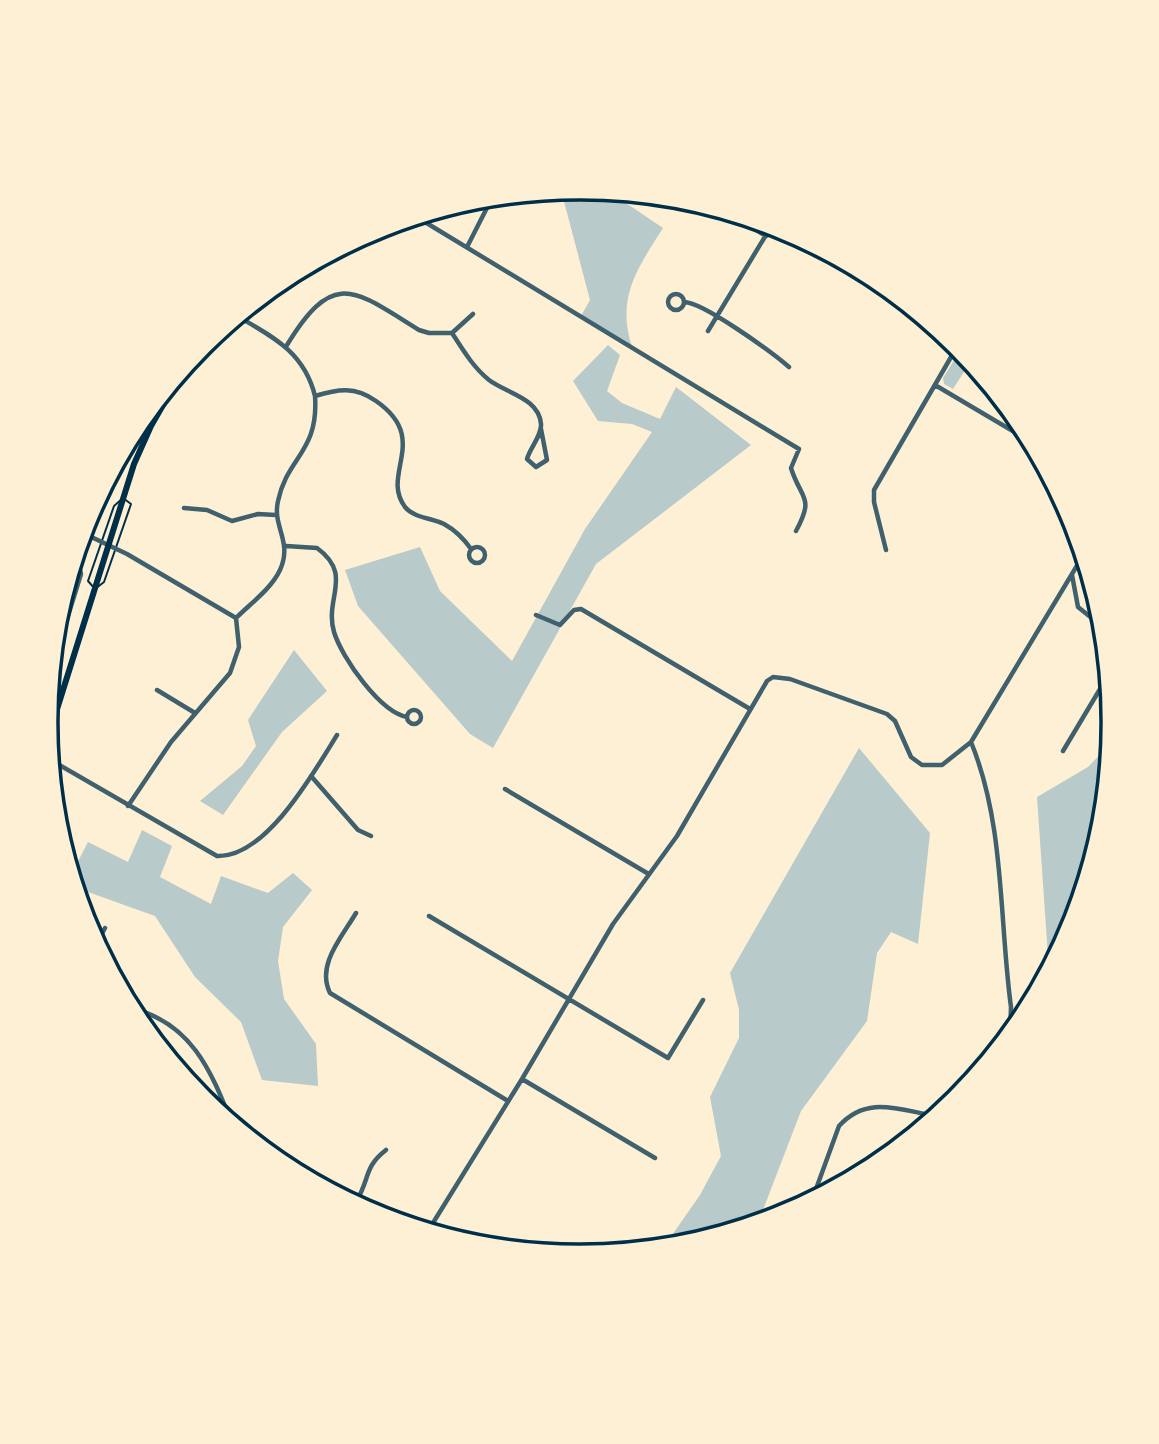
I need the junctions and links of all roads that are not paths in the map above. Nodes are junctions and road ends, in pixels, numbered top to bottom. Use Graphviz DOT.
graph roads {
  1 [pos="487,209"];
  2 [pos="427,223"];
  3 [pos="762,234"];
  4 [pos="766,236"];
  5 [pos="467,247"];
  6 [pos="684,302"];
  7 [pos="473,314"];
  8 [pos="716,317"];
  9 [pos="246,321"];
  10 [pos="708,331"];
  11 [pos="452,333"];
  12 [pos="287,345"];
  13 [pos="951,356"];
  14 [pos="789,367"];
  15 [pos="935,384"];
  16 [pos="315,396"];
  17 [pos="159,414"];
  18 [pos="541,429"];
  19 [pos="1012,430"];
  20 [pos="184,508"];
  21 [pos="276,515"];
  22 [pos="796,531"];
  23 [pos="91,537"];
  24 [pos="108,544"];
  25 [pos="286,546"];
  26 [pos="471,549"];
  27 [pos="886,550"];
  28 [pos="1077,565"];
  29 [pos="80,571"];
  30 [pos="1072,574"];
  31 [pos="72,605"];
  32 [pos="536,615"];
  33 [pos="1090,617"];
  34 [pos="236,618"];
  35 [pos="1100,689"];
  36 [pos="157,690"];
  37 [pos="59,705"];
  38 [pos="750,709"];
  39 [pos="195,713"];
  40 [pos="407,717"];
  41 [pos="337,736"];
  42 [pos="971,742"];
  43 [pos="1063,751"];
  44 [pos="60,765"];
  45 [pos="312,776"];
  46 [pos="505,789"];
  47 [pos="128,806"];
  48 [pos="371,836"];
  49 [pos="648,873"];
  50 [pos="356,913"];
  51 [pos="429,916"];
  52 [pos="106,928"];
  53 [pos="103,934"];
  54 [pos="703,1000"];
  55 [pos="568,1001"];
  56 [pos="148,1014"];
  57 [pos="1011,1015"];
  58 [pos="522,1079"];
  59 [pos="508,1101"];
  60 [pos="224,1103"];
  61 [pos="925,1114"];
  62 [pos="386,1150"];
  63 [pos="655,1158"];
  64 [pos="817,1186"];
  65 [pos="360,1195"];
  66 [pos="433,1223"];
  1 -- 5 [label="street"];
  2 -- 5 [label="street"];
  3 -- 4 [label="street"];
  4 -- 8 [label="street"];
  5 -- 22 [label="street"];
  6 -- 8 [label="street"];
  7 -- 11 [label="street"];
  8 -- 10 [label="street"];
  8 -- 14 [label="street"];
  9 -- 12 [label="street"];
  11 -- 12 [label="street"];
  11 -- 18 [label="street"];
  12 -- 16 [label="street"];
  13 -- 15 [label="street"];
  15 -- 19 [label="street"];
  15 -- 27 [label="street"];
  16 -- 21 [label="street"];
  16 -- 26 [label="street"];
  17 -- 24 [label="main road"];
  18 -- 18 [label="street"];
  20 -- 21 [label="street"];
  21 -- 25 [label="street"];
  23 -- 24 [label="street"];
  24 -- 34 [label="street"];
  24 -- 37 [label="main road"];
  25 -- 34 [label="street"];
  25 -- 40 [label="street"];
  28 -- 30 [label="street"];
  29 -- 31 [label="street"];
  30 -- 33 [label="street"];
  30 -- 42 [label="street"];
  32 -- 38 [label="street"];
  34 -- 39 [label="street"];
  35 -- 43 [label="street"];
  36 -- 39 [label="street"];
  38 -- 42 [label="street"];
  38 -- 49 [label="street"];
  39 -- 47 [label="street"];
  41 -- 45 [label="street"];
  42 -- 57 [label="street"];
  44 -- 47 [label="street"];
  45 -- 47 [label="street"];
  45 -- 48 [label="street"];
  46 -- 49 [label="street"];
  49 -- 55 [label="street"];
  50 -- 59 [label="street"];
  51 -- 55 [label="street"];
  52 -- 53 [label="street"];
  54 -- 55 [label="street"];
  55 -- 58 [label="street"];
  56 -- 60 [label="street"];
  58 -- 59 [label="street"];
  58 -- 63 [label="street"];
  59 -- 66 [label="street"];
  61 -- 64 [label="street"];
  62 -- 65 [label="street"];
}
